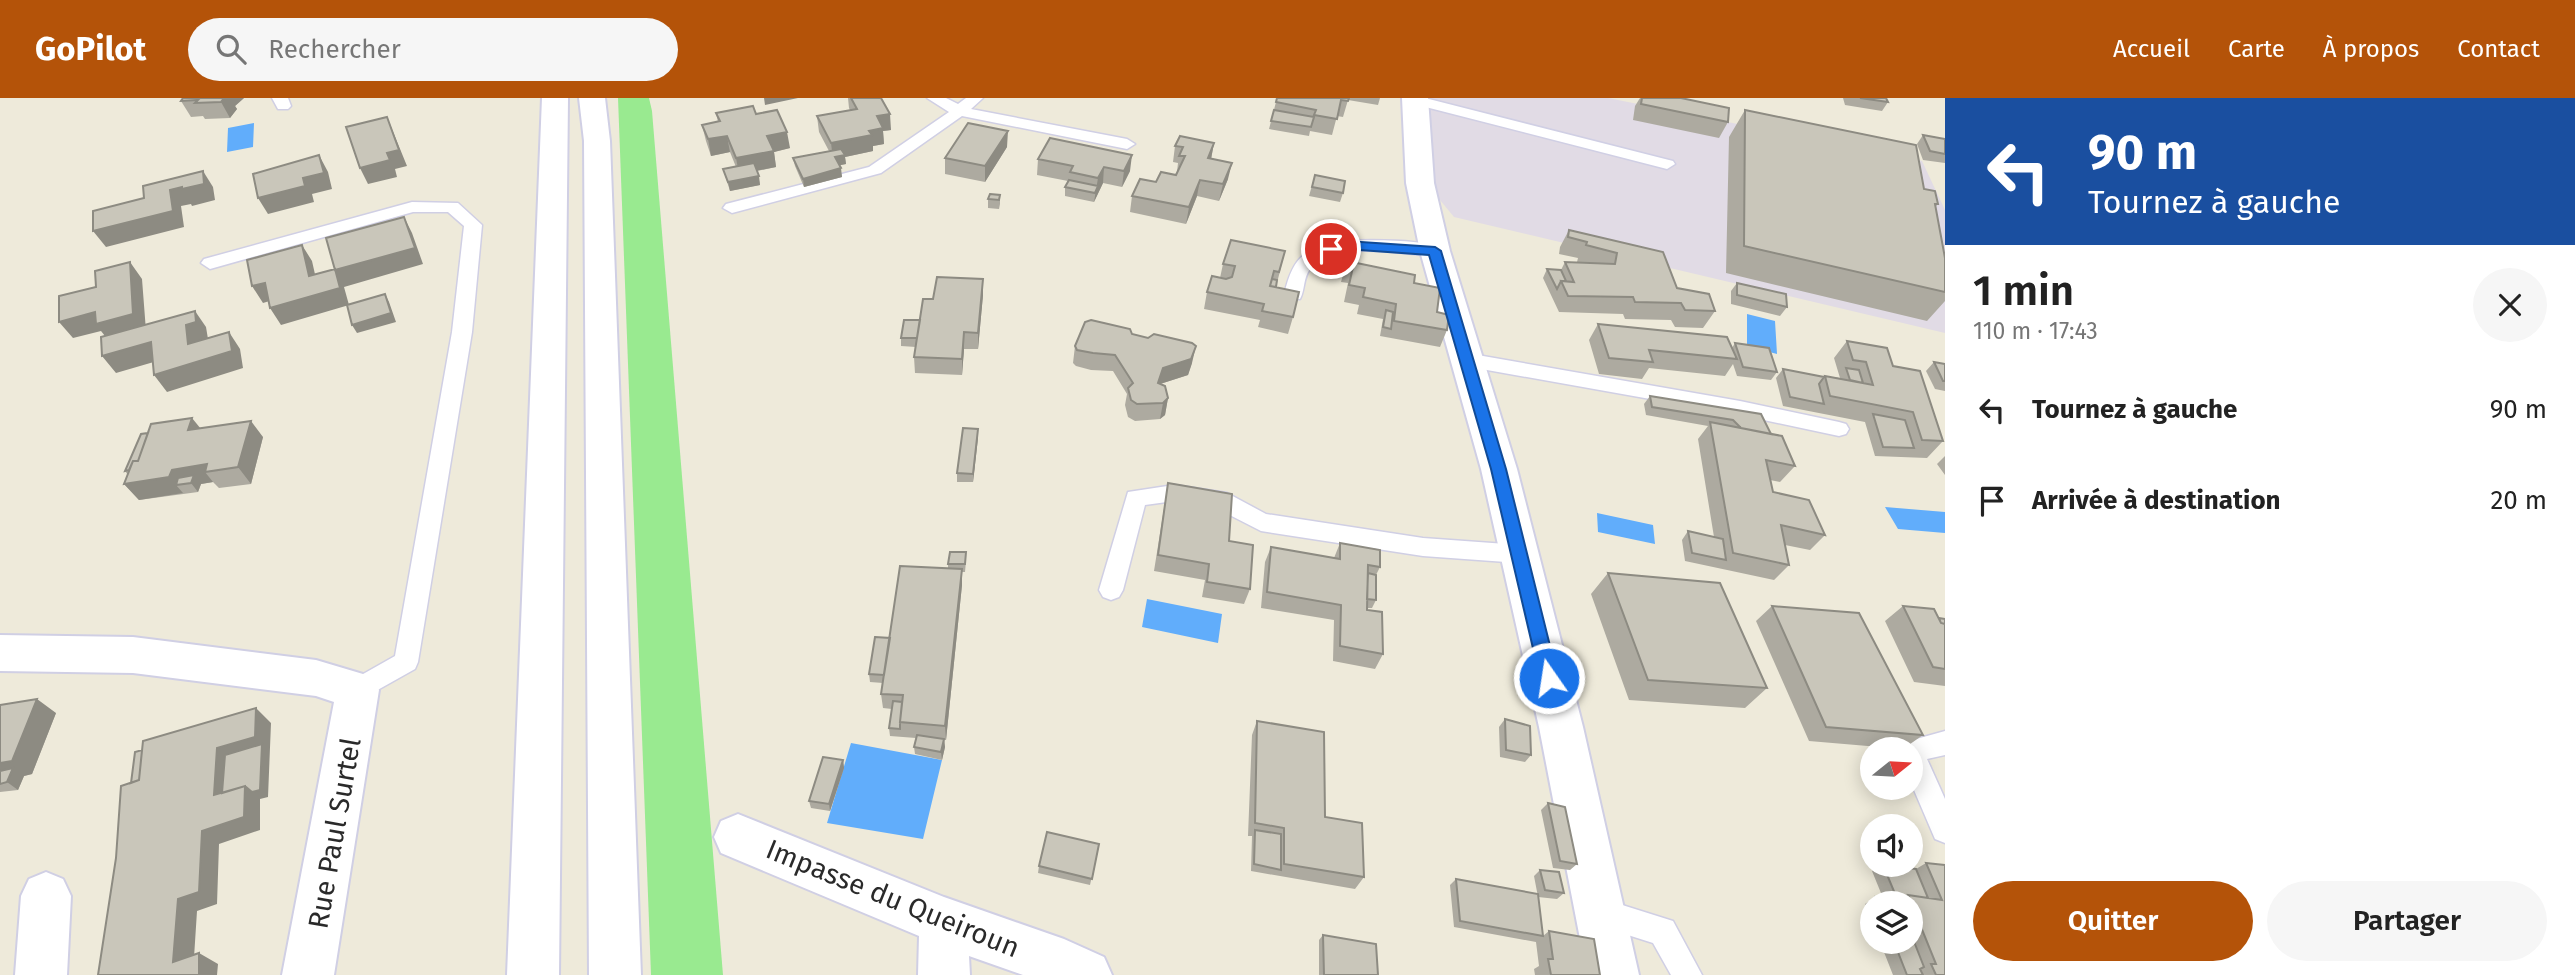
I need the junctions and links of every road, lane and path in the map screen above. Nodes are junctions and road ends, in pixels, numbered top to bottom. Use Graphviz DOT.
graph roads {
  1 [pos="555,98"];
  2 [pos="592,98"];
  3 [pos="935,98"];
  4 [pos="975,98"];
  5 [pos="1415,99"];
  6 [pos="959,111"];
  7 [pos="1127,144"];
  8 [pos="1667,164"];
  9 [pos="732,208"];
  10 [pos="1435,251"];
  11 [pos="210,263"];
  12 [pos="1293,295"];
  13 [pos="1466,359"];
  14 [pos="1839,429"];
  15 [pos="1520,554"];
  16 [pos="1111,590"];
  17 [pos="0,653"];
  18 [pos="358,690"];
  19 [pos="1945,743"];
  20 [pos="1923,749"];
  21 [pos="1923,780"];
  22 [pos="1945,830"];
  23 [pos="738,837"];
  24 [pos="46,896"];
  25 [pos="1600,913"];
  26 [pos="944,922"];
  27 [pos="41,975"];
  28 [pos="308,975"];
  29 [pos="533,975"];
  30 [pos="615,975"];
  31 [pos="944,975"];
  32 [pos="1087,975"];
  33 [pos="1613,975"];
  34 [pos="1687,975"];
  1 -- 29 [label="main road"];
  2 -- 30 [label="main road"];
  3 -- 6 [label="lane"];
  4 -- 6 [label="lane"];
  5 -- 8 [label="lane"];
  5 -- 10 [label="main road"];
  6 -- 7 [label="lane"];
  6 -- 9 [label="lane"];
  10 -- 12 [label="lane"];
  10 -- 13 [label="main road"];
  11 -- 18 [label="lane"];
  13 -- 14 [label="lane"];
  13 -- 15 [label="main road"];
  15 -- 16 [label="lane"];
  15 -- 25 [label="main road"];
  17 -- 18 [label="main road"];
  18 -- 28 [label="main road, Rue Paul Surtel"];
  19 -- 20 [label="lane"];
  21 -- 22 [label="lane"];
  23 -- 26 [label="main road, Impasse du Queiroun"];
  24 -- 27 [label="main road"];
  25 -- 33 [label="main road"];
  25 -- 34 [label="lane"];
  26 -- 31 [label="main road"];
  26 -- 32 [label="main road, Impasse du Queiroun"];
}
